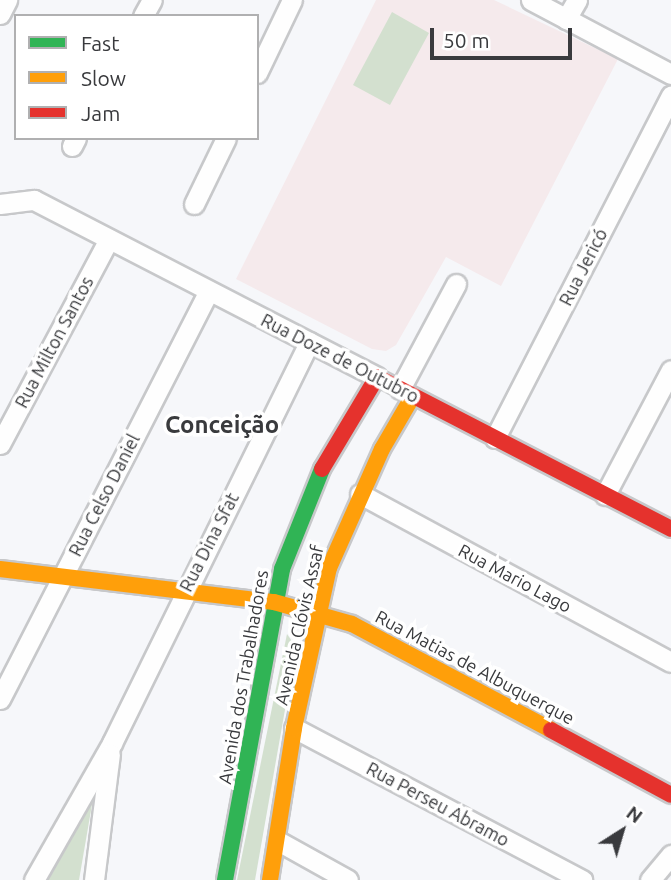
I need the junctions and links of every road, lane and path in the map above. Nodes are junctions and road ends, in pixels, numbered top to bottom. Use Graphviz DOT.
graph roads {
  1 [pos="8,0"];
  2 [pos="292,0"];
  3 [pos="531,0"];
  4 [pos="577,0"];
  5 [pos="0,14"];
  6 [pos="566,19"];
  7 [pos="259,69"];
  8 [pos="671,74"];
  9 [pos="671,96"];
  10 [pos="225,140"];
  11 [pos="3,202"];
  12 [pos="194,204"];
  13 [pos="108,239"];
  14 [pos="456,285"];
  15 [pos="209,291"];
  16 [pos="309,342"];
  17 [pos="671,370"];
  18 [pos="377,377"];
  19 [pos="406,393"];
  20 [pos="495,438"];
  21 [pos="0,444"];
  22 [pos="360,494"];
  23 [pos="605,495"];
  24 [pos="671,529"];
  25 [pos="0,569"];
  26 [pos="63,575"];
  27 [pos="185,591"];
  28 [pos="274,602"];
  29 [pos="317,613"];
  30 [pos="671,662"];
  31 [pos="0,699"];
  32 [pos="294,728"];
  33 [pos="112,743"];
  34 [pos="671,795"];
  35 [pos="278,841"];
  36 [pos="671,855"];
  37 [pos="34,880"];
  38 [pos="94,880"];
  39 [pos="225,880"];
  40 [pos="270,880"];
  41 [pos="348,880"];
  42 [pos="582,880"];
  43 [pos="650,880"];
  1 -- 5 [label="street"];
  2 -- 7 [label="street"];
  3 -- 6 [label="street"];
  4 -- 6 [label="street"];
  6 -- 8 [label="street"];
  9 -- 20 [label="street, Rua Jericó"];
  10 -- 12 [label="street"];
  11 -- 13 [label="street, Rua Doze de Outubro"];
  13 -- 15 [label="street, Rua Doze de Outubro"];
  13 -- 21 [label="street, Rua Milton Santos"];
  14 -- 19 [label="street"];
  15 -- 16 [label="street, Rua Doze de Outubro"];
  15 -- 26 [label="street, Rua Celso Daniel"];
  16 -- 18 [label="street, Rua Doze de Outubro"];
  16 -- 27 [label="street, Rua Dina Sfat"];
  17 -- 23 [label="street"];
  18 -- 19 [label="street, Rua Doze de Outubro"];
  18 -- 28 [label="street, Avenida dos Trabalhadores"];
  19 -- 20 [label="street, Rua Doze de Outubro"];
  19 -- 22 [label="street, Avenida Clóvis Assaf"];
  20 -- 23 [label="street, Rua Doze de Outubro"];
  22 -- 29 [label="street, Avenida Clóvis Assaf"];
  22 -- 30 [label="street, Rua Mario Lago"];
  23 -- 24 [label="street, Rua Doze de Outubro"];
  25 -- 26 [label="street, Rua Matias de Albuquerque"];
  26 -- 27 [label="street, Rua Matias de Albuquerque"];
  26 -- 31 [label="street, Rua Celso Daniel"];
  27 -- 28 [label="street, Rua Matias de Albuquerque"];
  27 -- 33 [label="street, Rua Dina Sfat"];
  28 -- 29 [label="street, Rua Matias de Albuquerque"];
  28 -- 39 [label="street, Avenida dos Trabalhadores"];
  29 -- 32 [label="street, Avenida Clóvis Assaf"];
  29 -- 34 [label="street, Rua Matias de Albuquerque"];
  32 -- 35 [label="street, Avenida Clóvis Assaf"];
  32 -- 42 [label="street, Rua Perseu Abramo"];
  33 -- 37 [label="street, Rua Dina Sfat"];
  33 -- 38 [label="street, Rua Dina Sfat"];
  35 -- 40 [label="street, Avenida Clóvis Assaf"];
  35 -- 41 [label="street"];
  36 -- 43 [label="street"];
}
